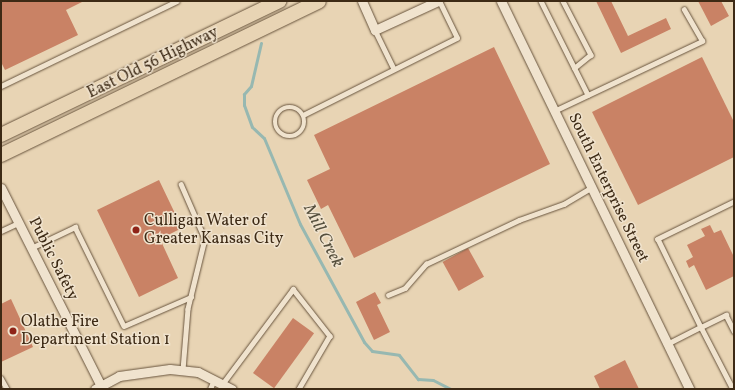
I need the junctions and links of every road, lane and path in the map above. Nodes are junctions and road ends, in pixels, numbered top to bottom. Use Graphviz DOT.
graph roads {
  1 [pos="177,1"];
  2 [pos="279,1"];
  3 [pos="319,1"];
  4 [pos="362,1"];
  5 [pos="438,1"];
  6 [pos="500,1"];
  7 [pos="541,1"];
  8 [pos="564,1"];
  9 [pos="684,10"];
  10 [pos="375,30"];
  11 [pos="575,68"];
  12 [pos="394,69"];
  13 [pos="1,80"];
  14 [pos="2,85"];
  15 [pos="588,95"];
  16 [pos="554,111"];
  17 [pos="303,115"];
  18 [pos="1,135"];
  19 [pos="1,155"];
  20 [pos="181,184"];
  21 [pos="1,188"];
  22 [pos="591,188"];
  23 [pos="734,202"];
  24 [pos="18,223"];
  25 [pos="1,232"];
  26 [pos="31,248"];
  27 [pos="388,295"];
  28 [pos="191,297"];
  29 [pos="701,327"];
  30 [pos="734,331"];
  31 [pos="667,344"];
  32 [pos="183,370"];
  33 [pos="219,380"];
  34 [pos="2,381"];
  35 [pos="99,388"];
  36 [pos="7,389"];
  37 [pos="210,389"];
  38 [pos="232,389"];
  39 [pos="299,389"];
  40 [pos="689,389"];
  41 [pos="733,389"];
  1 -- 14 [label="lane"];
  2 -- 18 [label="main road, East Old 56 Highway"];
  3 -- 19 [label="main road, East Old 56 Highway"];
  4 -- 10 [label="street"];
  5 -- 10 [label="street"];
  5 -- 12 [label="lane"];
  6 -- 16 [label="street, South Enterprise Street"];
  7 -- 11 [label="lane"];
  8 -- 11 [label="lane"];
  9 -- 15 [label="lane"];
  10 -- 12 [label="lane"];
  11 -- 15 [label="lane"];
  12 -- 17 [label="lane"];
  13 -- 14 [label="lane"];
  15 -- 16 [label="lane"];
  16 -- 22 [label="street, South Enterprise Street"];
  17 -- 17 [label="lane"];
  20 -- 28 [label="lane"];
  21 -- 24 [label="street, Public Safety"];
  22 -- 27 [label="lane"];
  22 -- 31 [label="street, South Enterprise Street"];
  23 -- 29 [label="lane"];
  24 -- 25 [label="lane"];
  24 -- 26 [label="street, Public Safety"];
  26 -- 28 [label="lane"];
  26 -- 35 [label="street, Public Safety"];
  28 -- 32 [label="lane"];
  29 -- 30 [label="lane"];
  29 -- 31 [label="lane"];
  29 -- 41 [label="lane"];
  31 -- 40 [label="street, South Enterprise Street"];
  32 -- 33 [label="street"];
  32 -- 35 [label="street"];
  33 -- 37 [label="lane"];
  33 -- 38 [label="street"];
  33 -- 39 [label="lane"];
  34 -- 36 [label="lane"];
}
